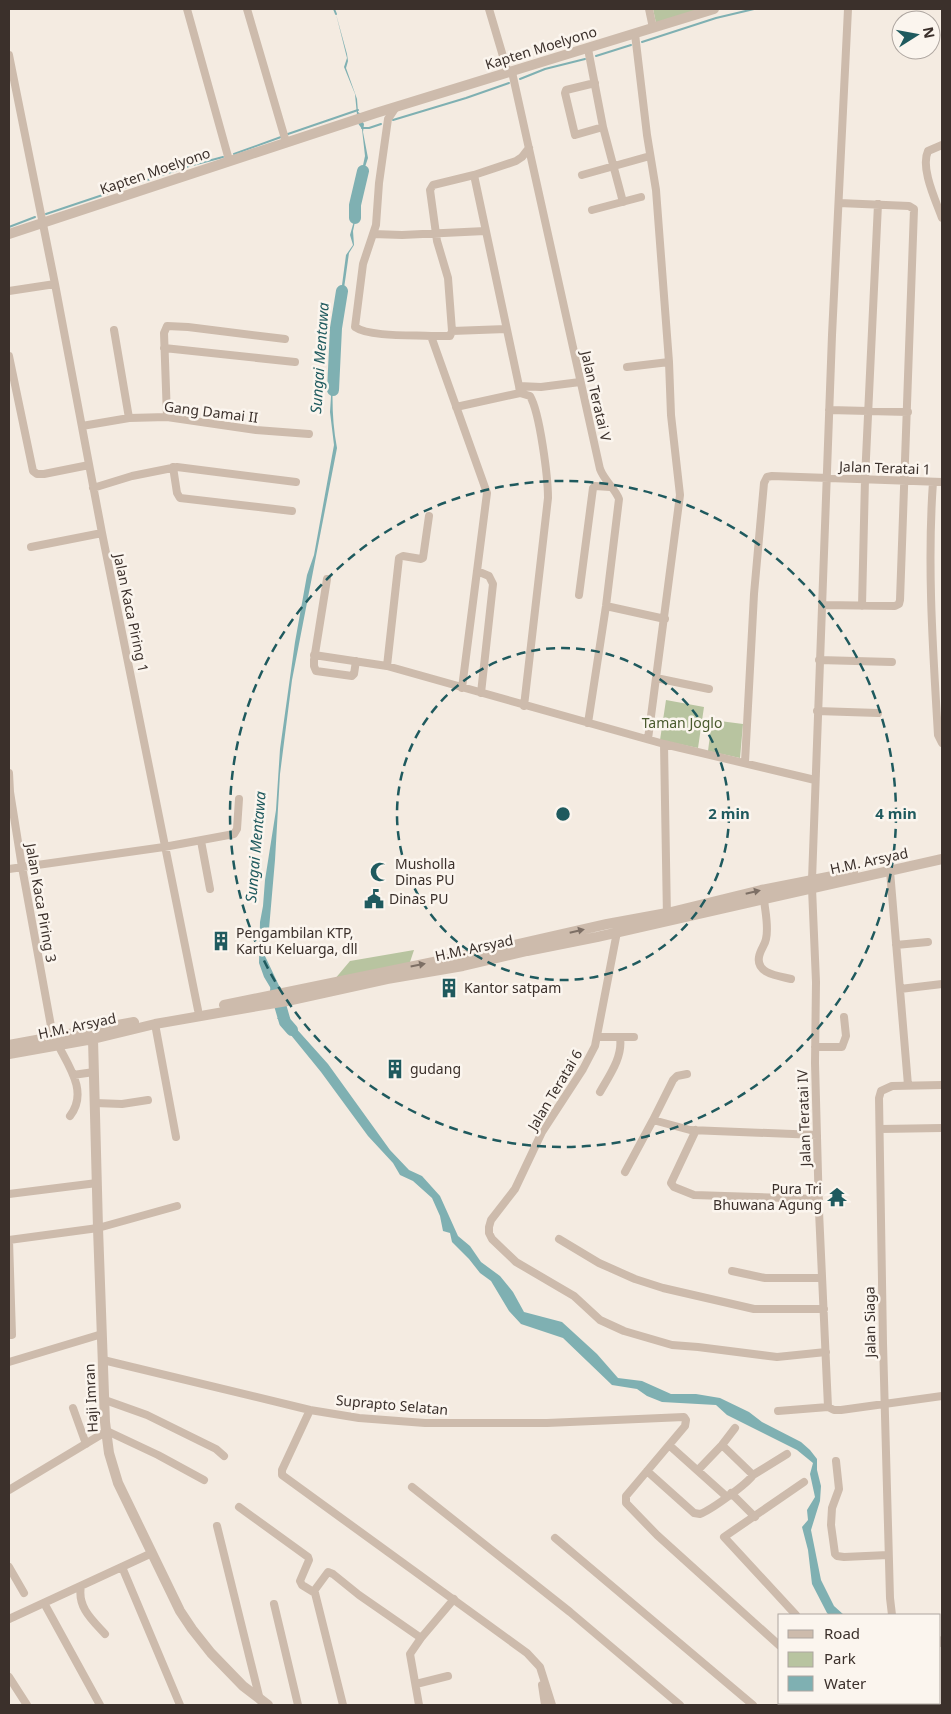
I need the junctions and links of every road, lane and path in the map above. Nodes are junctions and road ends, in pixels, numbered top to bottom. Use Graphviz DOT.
graph roads {
  1 [pos="187,9"];
  2 [pos="247,9"];
  3 [pos="490,9"];
  4 [pos="649,9"];
  5 [pos="714,9"];
  6 [pos="848,9"];
  7 [pos="653,28"];
  8 [pos="635,34"];
  9 [pos="588,49"];
  10 [pos="9,55"];
  11 [pos="510,73"];
  12 [pos="595,83"];
  13 [pos="396,107"];
  14 [pos="604,127"];
  15 [pos="286,142"];
  16 [pos="942,145"];
  17 [pos="529,148"];
  18 [pos="650,156"];
  19 [pos="229,160"];
  20 [pos="613,166"];
  21 [pos="474,175"];
  22 [pos="582,175"];
  23 [pos="641,197"];
  24 [pos="623,202"];
  25 [pos="839,203"];
  26 [pos="878,204"];
  27 [pos="592,210"];
  28 [pos="942,218"];
  29 [pos="42,222"];
  30 [pos="485,231"];
  31 [pos="436,233"];
  32 [pos="9,234"];
  33 [pos="373,234"];
  34 [pos="55,284"];
  35 [pos="9,291"];
  36 [pos="506,329"];
  37 [pos="114,330"];
  38 [pos="452,331"];
  39 [pos="431,336"];
  40 [pos="285,339"];
  41 [pos="164,348"];
  42 [pos="9,356"];
  43 [pos="295,362"];
  44 [pos="669,362"];
  45 [pos="627,366"];
  46 [pos="580,382"];
  47 [pos="520,390"];
  48 [pos="456,407"];
  49 [pos="829,410"];
  50 [pos="869,411"];
  51 [pos="908,412"];
  52 [pos="167,417"];
  53 [pos="128,418"];
  54 [pos="82,426"];
  55 [pos="309,434"];
  56 [pos="89,465"];
  57 [pos="173,467"];
  58 [pos="826,478"];
  59 [pos="866,479"];
  60 [pos="905,481"];
  61 [pos="296,482"];
  62 [pos="933,482"];
  63 [pos="942,482"];
  64 [pos="610,486"];
  65 [pos="93,488"];
  66 [pos="292,511"];
  67 [pos="429,516"];
  68 [pos="102,534"];
  69 [pos="31,547"];
  70 [pos="477,571"];
  71 [pos="327,579"];
  72 [pos="579,595"];
  73 [pos="822,605"];
  74 [pos="606,606"];
  75 [pos="862,606"];
  76 [pos="664,618"];
  77 [pos="314,655"];
  78 [pos="819,660"];
  79 [pos="356,661"];
  80 [pos="892,662"];
  81 [pos="387,666"];
  82 [pos="656,678"];
  83 [pos="462,688"];
  84 [pos="709,689"];
  85 [pos="480,693"];
  86 [pos="524,706"];
  87 [pos="817,710"];
  88 [pos="878,713"];
  89 [pos="588,723"];
  90 [pos="648,739"];
  91 [pos="664,744"];
  92 [pos="942,744"];
  93 [pos="745,762"];
  94 [pos="9,773"];
  95 [pos="815,780"];
  96 [pos="9,792"];
  97 [pos="239,799"];
  98 [pos="200,841"];
  99 [pos="164,847"];
  100 [pos="942,853"];
  101 [pos="942,859"];
  102 [pos="22,868"];
  103 [pos="9,869"];
  104 [pos="890,871"];
  105 [pos="812,884"];
  106 [pos="210,889"];
  107 [pos="764,899"];
  108 [pos="667,916"];
  109 [pos="617,932"];
  110 [pos="928,942"];
  111 [pos="896,945"];
  112 [pos="791,979"];
  113 [pos="942,984"];
  114 [pos="900,989"];
  115 [pos="286,997"];
  116 [pos="271,1000"];
  117 [pos="198,1010"];
  118 [pos="844,1017"];
  119 [pos="156,1024"];
  120 [pos="598,1037"];
  121 [pos="634,1037"];
  122 [pos="620,1038"];
  123 [pos="93,1039"];
  124 [pos="56,1041"];
  125 [pos="9,1046"];
  126 [pos="815,1047"];
  127 [pos="9,1054"];
  128 [pos="94,1072"];
  129 [pos="687,1074"];
  130 [pos="73,1075"];
  131 [pos="908,1085"];
  132 [pos="942,1085"];
  133 [pos="600,1092"];
  134 [pos="148,1100"];
  135 [pos="94,1104"];
  136 [pos="70,1116"];
  137 [pos="652,1120"];
  138 [pos="942,1128"];
  139 [pos="880,1129"];
  140 [pos="696,1130"];
  141 [pos="817,1135"];
  142 [pos="176,1137"];
  143 [pos="625,1172"];
  144 [pos="97,1183"];
  145 [pos="9,1194"];
  146 [pos="819,1199"];
  147 [pos="177,1206"];
  148 [pos="98,1228"];
  149 [pos="559,1239"];
  150 [pos="9,1240"];
  151 [pos="732,1270"];
  152 [pos="822,1278"];
  153 [pos="824,1308"];
  154 [pos="12,1334"];
  155 [pos="102,1334"];
  156 [pos="826,1352"];
  157 [pos="103,1360"];
  158 [pos="9,1362"];
  159 [pos="942,1396"];
  160 [pos="105,1400"];
  161 [pos="884,1405"];
  162 [pos="828,1407"];
  163 [pos="73,1408"];
  164 [pos="310,1410"];
  165 [pos="778,1411"];
  166 [pos="735,1428"];
  167 [pos="106,1431"];
  168 [pos="86,1444"];
  169 [pos="669,1445"];
  170 [pos="722,1446"];
  171 [pos="787,1454"];
  172 [pos="224,1456"];
  173 [pos="836,1461"];
  174 [pos="698,1470"];
  175 [pos="647,1471"];
  176 [pos="753,1475"];
  177 [pos="204,1480"];
  178 [pos="804,1482"];
  179 [pos="412,1487"];
  180 [pos="9,1490"];
  181 [pos="729,1495"];
  182 [pos="240,1507"];
  183 [pos="755,1517"];
  184 [pos="217,1526"];
  185 [pos="555,1538"];
  186 [pos="152,1553"];
  187 [pos="888,1555"];
  188 [pos="9,1567"];
  189 [pos="122,1567"];
  190 [pos="81,1586"];
  191 [pos="314,1591"];
  192 [pos="24,1592"];
  193 [pos="454,1599"];
  194 [pos="44,1603"];
  195 [pos="274,1604"];
  196 [pos="795,1614"];
  197 [pos="892,1614"];
  198 [pos="9,1619"];
  199 [pos="105,1634"];
  200 [pos="421,1638"];
  201 [pos="778,1644"];
  202 [pos="448,1676"];
  203 [pos="543,1676"];
  204 [pos="9,1678"];
  205 [pos="416,1684"];
  206 [pos="263,1703"];
  207 [pos="27,1705"];
  208 [pos="100,1705"];
  209 [pos="180,1705"];
  210 [pos="298,1705"];
  211 [pos="342,1705"];
  212 [pos="419,1705"];
  213 [pos="545,1705"];
  214 [pos="552,1705"];
  215 [pos="680,1705"];
  216 [pos="753,1705"];
  1 -- 19 [label="street"];
  2 -- 15 [label="street"];
  3 -- 11 [label="street, Jalan Teratai V"];
  4 -- 7 [label="street"];
  5 -- 7 [label="street, Kapten Moelyono"];
  6 -- 25 [label="street, Jalan Teratai IV"];
  7 -- 8 [label="street, Kapten Moelyono"];
  8 -- 9 [label="street, Kapten Moelyono"];
  8 -- 18 [label="street"];
  9 -- 11 [label="street, Kapten Moelyono"];
  9 -- 12 [label="street"];
  10 -- 29 [label="street, Jalan Kaca Piring 1"];
  11 -- 13 [label="street, Kapten Moelyono"];
  11 -- 17 [label="street, Jalan Teratai V"];
  12 -- 14 [label="street"];
  12 -- 14 [label="street"];
  13 -- 15 [label="street, Kapten Moelyono"];
  13 -- 33 [label="street"];
  14 -- 20 [label="street"];
  15 -- 19 [label="street, Kapten Moelyono"];
  16 -- 28 [label="street"];
  17 -- 21 [label="street"];
  17 -- 46 [label="street, Jalan Teratai V"];
  18 -- 20 [label="street"];
  18 -- 44 [label="street"];
  19 -- 29 [label="street, Kapten Moelyono"];
  20 -- 22 [label="street"];
  20 -- 24 [label="street"];
  21 -- 30 [label="street"];
  21 -- 31 [label="street"];
  23 -- 24 [label="street"];
  24 -- 27 [label="street"];
  25 -- 26 [label="street"];
  25 -- 49 [label="street, Jalan Teratai IV"];
  26 -- 50 [label="street"];
  26 -- 51 [label="street"];
  29 -- 32 [label="street, Kapten Moelyono"];
  29 -- 34 [label="street, Jalan Kaca Piring 1"];
  30 -- 31 [label="street"];
  30 -- 36 [label="street"];
  31 -- 33 [label="street"];
  31 -- 38 [label="street"];
  33 -- 39 [label="street"];
  34 -- 35 [label="street"];
  34 -- 54 [label="street, Jalan Kaca Piring 1"];
  36 -- 38 [label="street"];
  36 -- 47 [label="street"];
  37 -- 53 [label="street"];
  38 -- 39 [label="street"];
  39 -- 48 [label="street"];
  40 -- 41 [label="street"];
  41 -- 43 [label="street"];
  41 -- 52 [label="street"];
  42 -- 56 [label="street"];
  44 -- 45 [label="street"];
  44 -- 76 [label="street"];
  46 -- 47 [label="street"];
  46 -- 64 [label="street, Jalan Teratai V"];
  47 -- 48 [label="street"];
  47 -- 86 [label="street"];
  48 -- 70 [label="street"];
  49 -- 50 [label="street"];
  49 -- 58 [label="street, Jalan Teratai IV"];
  50 -- 51 [label="street"];
  50 -- 59 [label="street"];
  51 -- 60 [label="street"];
  52 -- 53 [label="street, Gang Damai II"];
  52 -- 55 [label="street, Gang Damai II"];
  53 -- 54 [label="street, Gang Damai II"];
  54 -- 56 [label="street, Jalan Kaca Piring 1"];
  56 -- 65 [label="street, Jalan Kaca Piring 1"];
  57 -- 61 [label="street"];
  57 -- 65 [label="street"];
  57 -- 66 [label="street"];
  58 -- 59 [label="street, Jalan Teratai 1"];
  58 -- 73 [label="street, Jalan Teratai IV"];
  58 -- 93 [label="street, Jalan Teratai 1"];
  59 -- 60 [label="street, Jalan Teratai 1"];
  59 -- 75 [label="street"];
  60 -- 62 [label="street, Jalan Teratai 1"];
  60 -- 75 [label="street"];
  62 -- 63 [label="street, Jalan Teratai 1"];
  62 -- 92 [label="street"];
  64 -- 72 [label="street"];
  64 -- 74 [label="street, Jalan Teratai V"];
  65 -- 68 [label="street, Jalan Kaca Piring 1"];
  67 -- 81 [label="street"];
  68 -- 69 [label="street"];
  68 -- 99 [label="street, Jalan Kaca Piring 1"];
  70 -- 83 [label="street"];
  70 -- 85 [label="street"];
  71 -- 77 [label="street"];
  73 -- 75 [label="street"];
  73 -- 78 [label="street, Jalan Teratai IV"];
  74 -- 76 [label="street"];
  74 -- 89 [label="street, Jalan Teratai V"];
  76 -- 82 [label="street"];
  77 -- 79 [label="street"];
  77 -- 79 [label="street"];
  78 -- 80 [label="street"];
  78 -- 87 [label="street, Jalan Teratai IV"];
  79 -- 81 [label="street"];
  81 -- 83 [label="street"];
  82 -- 84 [label="street"];
  82 -- 90 [label="street"];
  83 -- 85 [label="street"];
  85 -- 86 [label="street"];
  86 -- 89 [label="street"];
  87 -- 88 [label="street"];
  87 -- 95 [label="street, Jalan Teratai IV"];
  89 -- 90 [label="street"];
  90 -- 91 [label="street"];
  91 -- 93 [label="street"];
  91 -- 108 [label="street"];
  93 -- 95 [label="street"];
  94 -- 96 [label="street, Jalan Kaca Piring 3"];
  95 -- 105 [label="street, Jalan Teratai IV"];
  96 -- 102 [label="street, Jalan Kaca Piring 3"];
  97 -- 98 [label="street"];
  98 -- 99 [label="street"];
  98 -- 106 [label="street"];
  99 -- 102 [label="street"];
  99 -- 117 [label="street, Jalan Kaca Piring 1"];
  100 -- 105 [label="street, H.M. Arsyad"];
  101 -- 104 [label="street, H.M. Arsyad"];
  102 -- 103 [label="street"];
  102 -- 124 [label="street, Jalan Kaca Piring 3"];
  104 -- 105 [label="street, H.M. Arsyad"];
  104 -- 111 [label="street"];
  105 -- 107 [label="street, H.M. Arsyad"];
  108 -- 105 [label="street, H.M. Arsyad, one-way"];
  105 -- 126 [label="street, Jalan Teratai IV"];
  107 -- 108 [label="street, H.M. Arsyad"];
  107 -- 112 [label="street"];
  108 -- 109 [label="street, H.M. Arsyad"];
  115 -- 108 [label="street, H.M. Arsyad, one-way"];
  109 -- 115 [label="street, H.M. Arsyad"];
  109 -- 120 [label="street, Jalan Teratai 6"];
  110 -- 111 [label="street"];
  111 -- 114 [label="street"];
  113 -- 114 [label="street"];
  114 -- 131 [label="street"];
  115 -- 116 [label="street, H.M. Arsyad"];
  116 -- 117 [label="street, H.M. Arsyad"];
  116 -- 119 [label="street, H.M. Arsyad"];
  117 -- 124 [label="street, H.M. Arsyad"];
  118 -- 126 [label="street"];
  119 -- 123 [label="street, H.M. Arsyad"];
  119 -- 142 [label="street"];
  120 -- 122 [label="street"];
  120 -- 156 [label="street, Jalan Teratai 6"];
  121 -- 122 [label="street"];
  122 -- 133 [label="street"];
  123 -- 124 [label="street, H.M. Arsyad"];
  123 -- 128 [label="street, Haji Imran"];
  124 -- 125 [label="street, H.M. Arsyad"];
  124 -- 127 [label="street, H.M. Arsyad"];
  124 -- 130 [label="street, Jalan Kaca Piring 3"];
  126 -- 141 [label="street, Jalan Teratai IV"];
  128 -- 130 [label="street"];
  128 -- 135 [label="street, Haji Imran"];
  129 -- 137 [label="street"];
  130 -- 136 [label="street, Jalan Kaca Piring 3"];
  131 -- 132 [label="street, Jalan Siaga"];
  131 -- 139 [label="street, Jalan Siaga"];
  134 -- 135 [label="street"];
  135 -- 144 [label="street, Haji Imran"];
  137 -- 140 [label="street"];
  137 -- 143 [label="street"];
  138 -- 139 [label="street"];
  139 -- 161 [label="street, Jalan Siaga"];
  140 -- 141 [label="street"];
  140 -- 146 [label="street"];
  141 -- 146 [label="street, Jalan Teratai IV"];
  144 -- 145 [label="street"];
  144 -- 148 [label="street, Haji Imran"];
  146 -- 152 [label="street, Jalan Teratai IV"];
  147 -- 148 [label="street"];
  148 -- 150 [label="street"];
  148 -- 155 [label="street, Haji Imran"];
  149 -- 153 [label="street"];
  150 -- 154 [label="street"];
  151 -- 152 [label="street"];
  152 -- 153 [label="street, Jalan Teratai IV"];
  153 -- 156 [label="street, Jalan Teratai IV"];
  155 -- 157 [label="street, Haji Imran"];
  155 -- 158 [label="street"];
  156 -- 162 [label="street, Jalan Teratai IV"];
  157 -- 160 [label="street, Haji Imran"];
  157 -- 164 [label="street, Suprapto Selatan"];
  159 -- 161 [label="street"];
  160 -- 167 [label="street, Haji Imran"];
  160 -- 172 [label="street"];
  161 -- 162 [label="street"];
  161 -- 187 [label="street, Jalan Siaga"];
  162 -- 165 [label="street"];
  163 -- 168 [label="street"];
  164 -- 169 [label="street, Suprapto Selatan"];
  164 -- 193 [label="street"];
  166 -- 170 [label="street"];
  167 -- 168 [label="street"];
  167 -- 177 [label="street"];
  167 -- 186 [label="street, Haji Imran"];
  168 -- 180 [label="street"];
  169 -- 174 [label="street"];
  169 -- 175 [label="street"];
  170 -- 174 [label="street"];
  170 -- 176 [label="street"];
  171 -- 176 [label="street"];
  173 -- 187 [label="street"];
  174 -- 181 [label="street"];
  175 -- 181 [label="street"];
  175 -- 201 [label="street"];
  176 -- 181 [label="street"];
  178 -- 183 [label="street"];
  179 -- 215 [label="street"];
  181 -- 183 [label="street"];
  182 -- 191 [label="street"];
  183 -- 196 [label="street"];
  184 -- 206 [label="street"];
  185 -- 216 [label="street"];
  186 -- 189 [label="street"];
  186 -- 206 [label="street, Haji Imran"];
  187 -- 197 [label="street, Jalan Siaga"];
  188 -- 192 [label="street"];
  189 -- 190 [label="street"];
  189 -- 209 [label="street"];
  190 -- 194 [label="street"];
  190 -- 199 [label="street"];
  191 -- 200 [label="street"];
  191 -- 211 [label="street"];
  193 -- 200 [label="street"];
  193 -- 203 [label="street"];
  194 -- 198 [label="street"];
  194 -- 208 [label="street"];
  195 -- 210 [label="street"];
  200 -- 205 [label="street"];
  202 -- 205 [label="street"];
  203 -- 213 [label="street"];
  203 -- 214 [label="street"];
  204 -- 207 [label="street"];
  205 -- 212 [label="street"];
}
